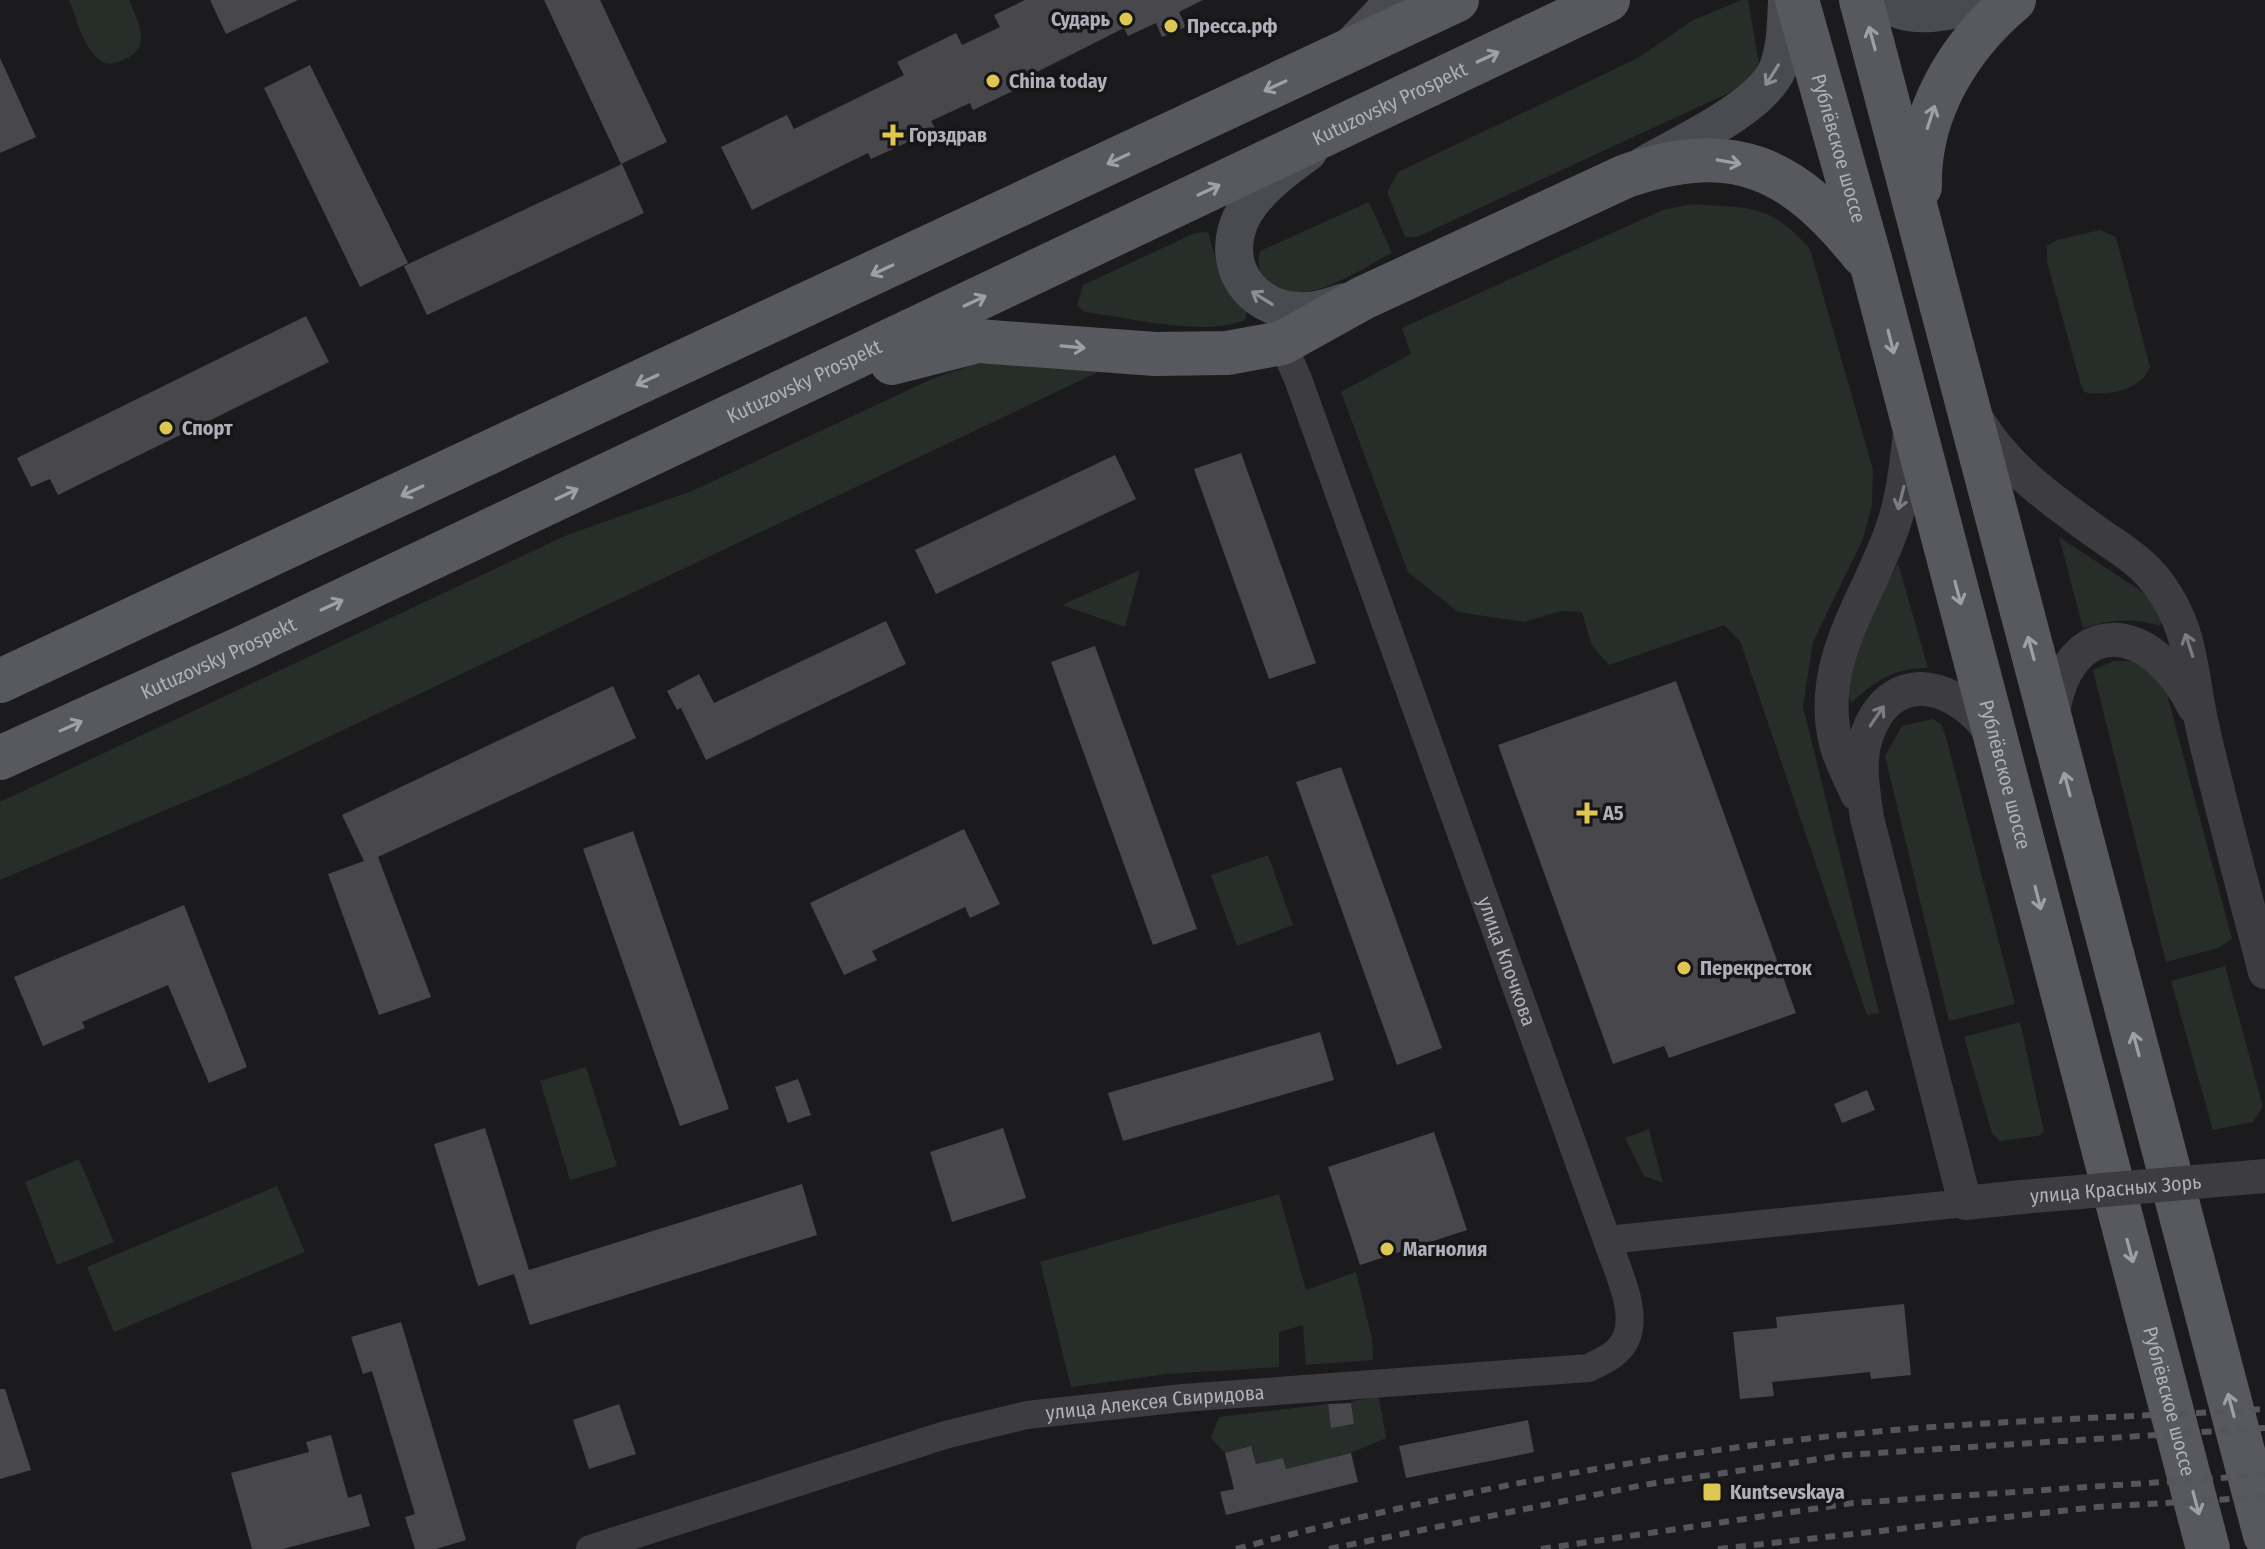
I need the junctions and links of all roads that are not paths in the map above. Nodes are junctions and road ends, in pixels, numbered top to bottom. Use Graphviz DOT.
graph roads {
  1 [pos="1395,0"];
  2 [pos="1457,0"];
  3 [pos="1608,0"];
  4 [pos="1787,0"];
  5 [pos="1797,0"];
  6 [pos="1861,0"];
  7 [pos="1883,0"];
  8 [pos="1987,0"];
  9 [pos="2014,0"];
  10 [pos="1345,53"];
  11 [pos="1342,127"];
  12 [pos="1626,176"];
  13 [pos="1921,222"];
  14 [pos="1872,266"];
  15 [pos="1363,298"];
  16 [pos="1282,343"];
  17 [pos="1967,403"];
  18 [pos="752,407"];
  19 [pos="1912,421"];
  20 [pos="0,681"];
  21 [pos="2201,722"];
  22 [pos="2051,724"];
  23 [pos="1997,741"];
  24 [pos="0,758"];
  25 [pos="1867,818"];
  26 [pos="2265,972"];
  27 [pos="2265,1176"];
  28 [pos="1965,1203"];
  29 [pos="1607,1240"];
  30 [pos="2265,1535"];
  31 [pos="590,1549"];
  32 [pos="2208,1549"];
  1 -- 10 [label="main road"];
  2 -- 10 [label="main road"];
  11 -- 3 [label="main road, Kutuzovsky Prospekt, one-way"];
  4 -- 12 [label="main road, one-way"];
  5 -- 14 [label="main road, Рублёвское шоссе"];
  13 -- 6 [label="main road, one-way"];
  7 -- 8 [label="main road"];
  13 -- 9 [label="main road, one-way"];
  10 -- 20 [label="main road, one-way"];
  15 -- 11 [label="main road, one-way"];
  18 -- 11 [label="main road, Kutuzovsky Prospekt, one-way"];
  12 -- 14 [label="main road, one-way"];
  12 -- 15 [label="main road"];
  13 -- 17 [label="main road"];
  14 -- 19 [label="main road, Рублёвское шоссе, one-way"];
  15 -- 16 [label="main road"];
  18 -- 16 [label="main road, one-way"];
  16 -- 29 [label="street, улица Клочкова"];
  21 -- 17 [label="street, one-way"];
  22 -- 17 [label="main road, one-way"];
  24 -- 18 [label="main road, Kutuzovsky Prospekt, one-way"];
  19 -- 23 [label="main road, Рублёвское шоссе, one-way"];
  19 -- 25 [label="street, one-way"];
  21 -- 22 [label="street"];
  21 -- 26 [label="street"];
  30 -- 22 [label="main road, one-way"];
  25 -- 23 [label="street, one-way"];
  23 -- 32 [label="main road, Рублёвское шоссе, one-way"];
  25 -- 28 [label="street"];
  27 -- 28 [label="street, улица Красных Зорь, bridge"];
  28 -- 29 [label="street"];
  29 -- 31 [label="street, улица Алексея Свиридова"];
}
